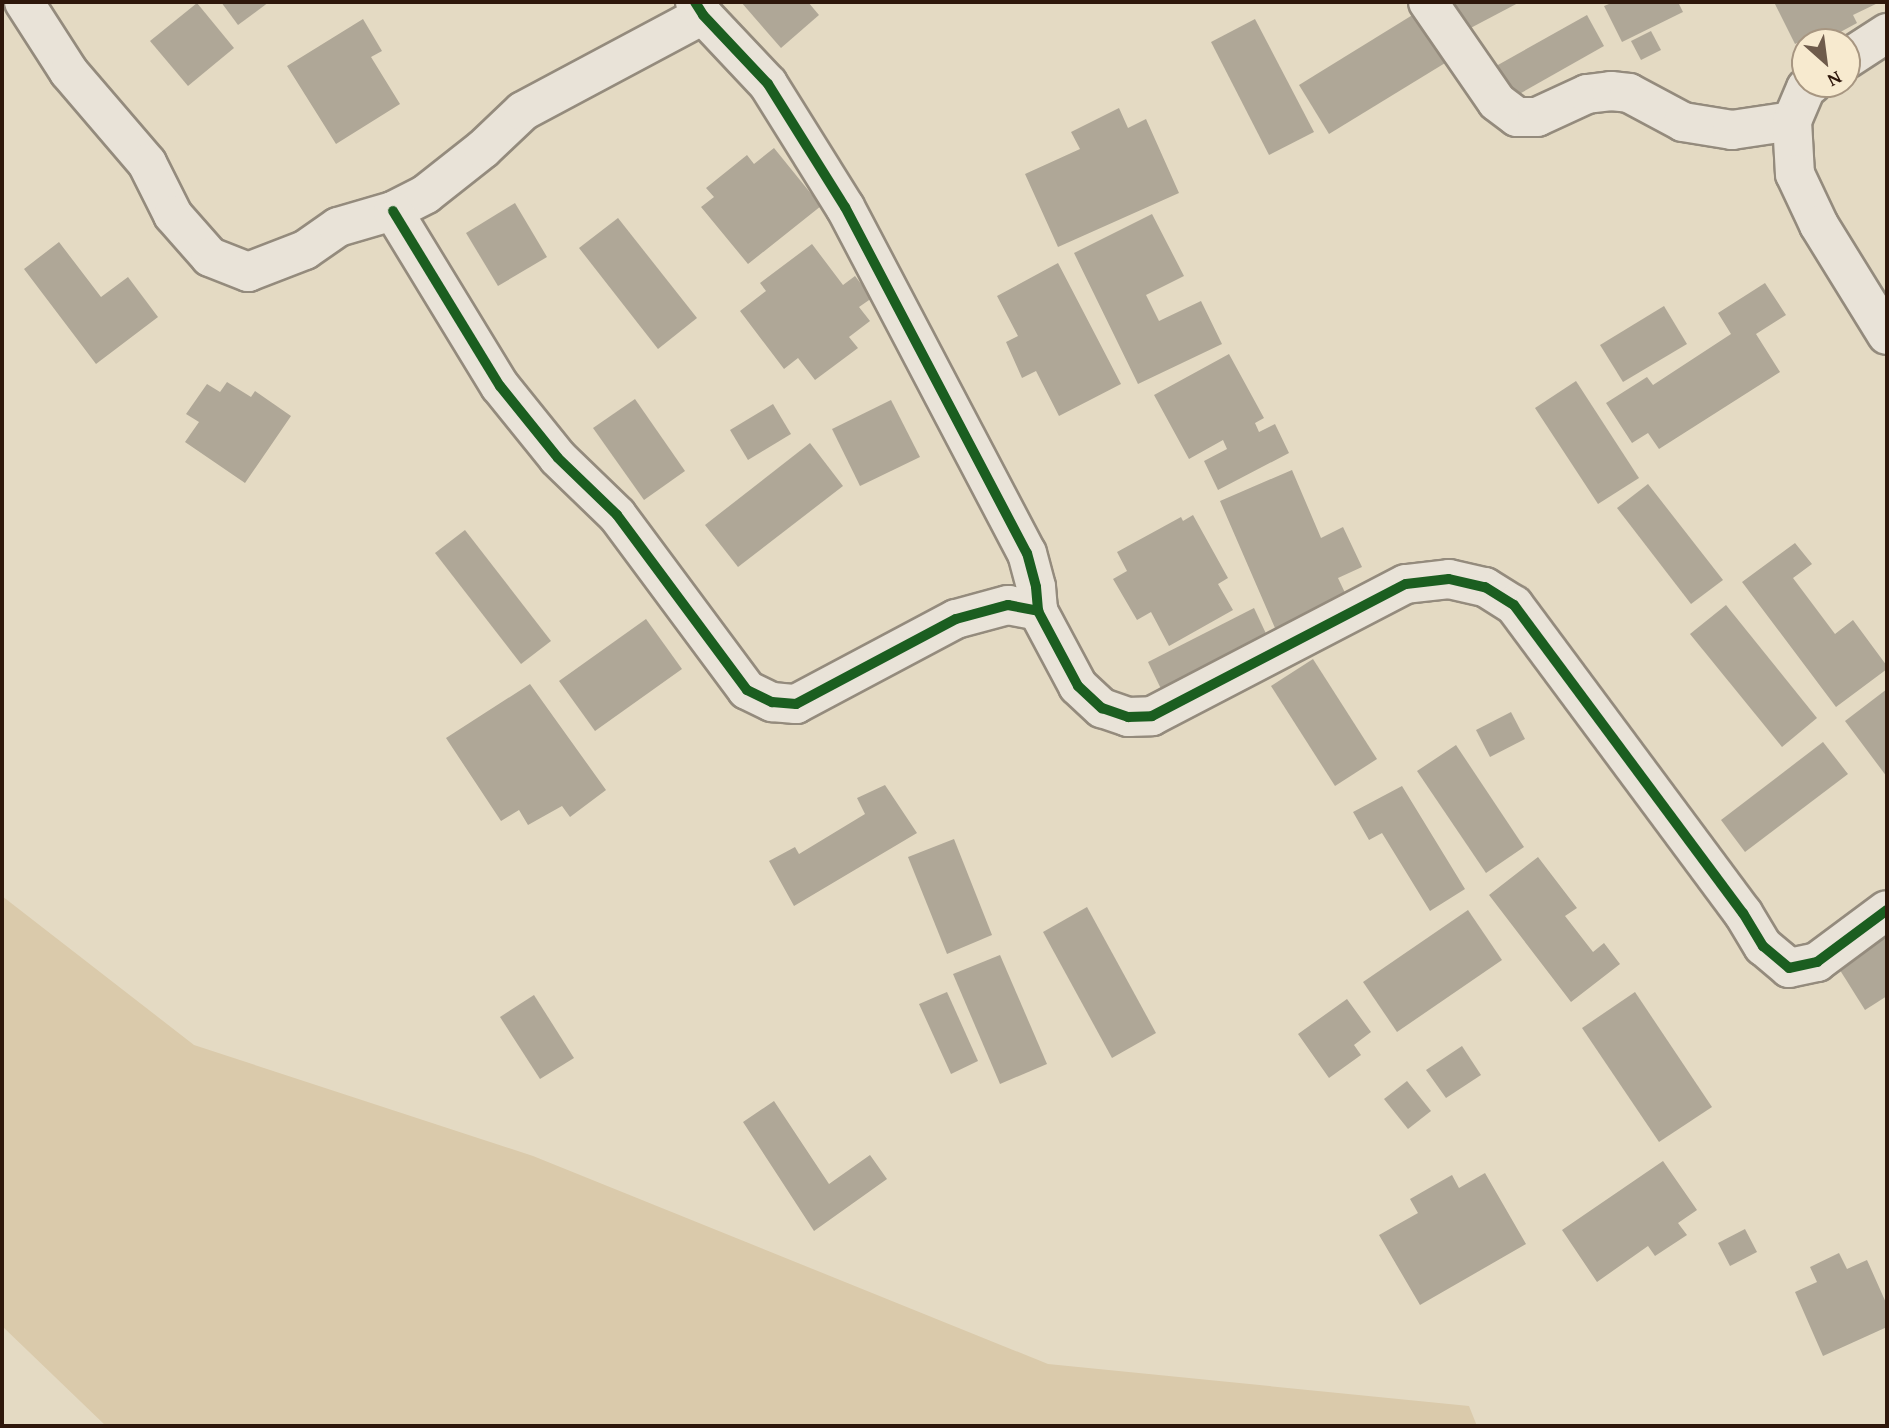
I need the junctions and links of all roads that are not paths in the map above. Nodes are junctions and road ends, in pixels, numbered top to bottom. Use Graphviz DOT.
graph roads {
  1 [pos="24,2"];
  2 [pos="1428,2"];
  3 [pos="699,9"];
  4 [pos="1887,33"];
  5 [pos="1861,50"];
  6 [pos="1802,98"];
  7 [pos="1792,121"];
  8 [pos="393,211"];
  9 [pos="1887,335"];
  10 [pos="1038,611"];
  11 [pos="1887,910"];
  1 -- 8 [label="street"];
  2 -- 7 [label="street"];
  3 -- 8 [label="street"];
  3 -- 10 [label="street"];
  4 -- 5 [label="street"];
  6 -- 7 [label="street"];
  7 -- 9 [label="street"];
  8 -- 10 [label="street"];
  10 -- 11 [label="street"];
}
